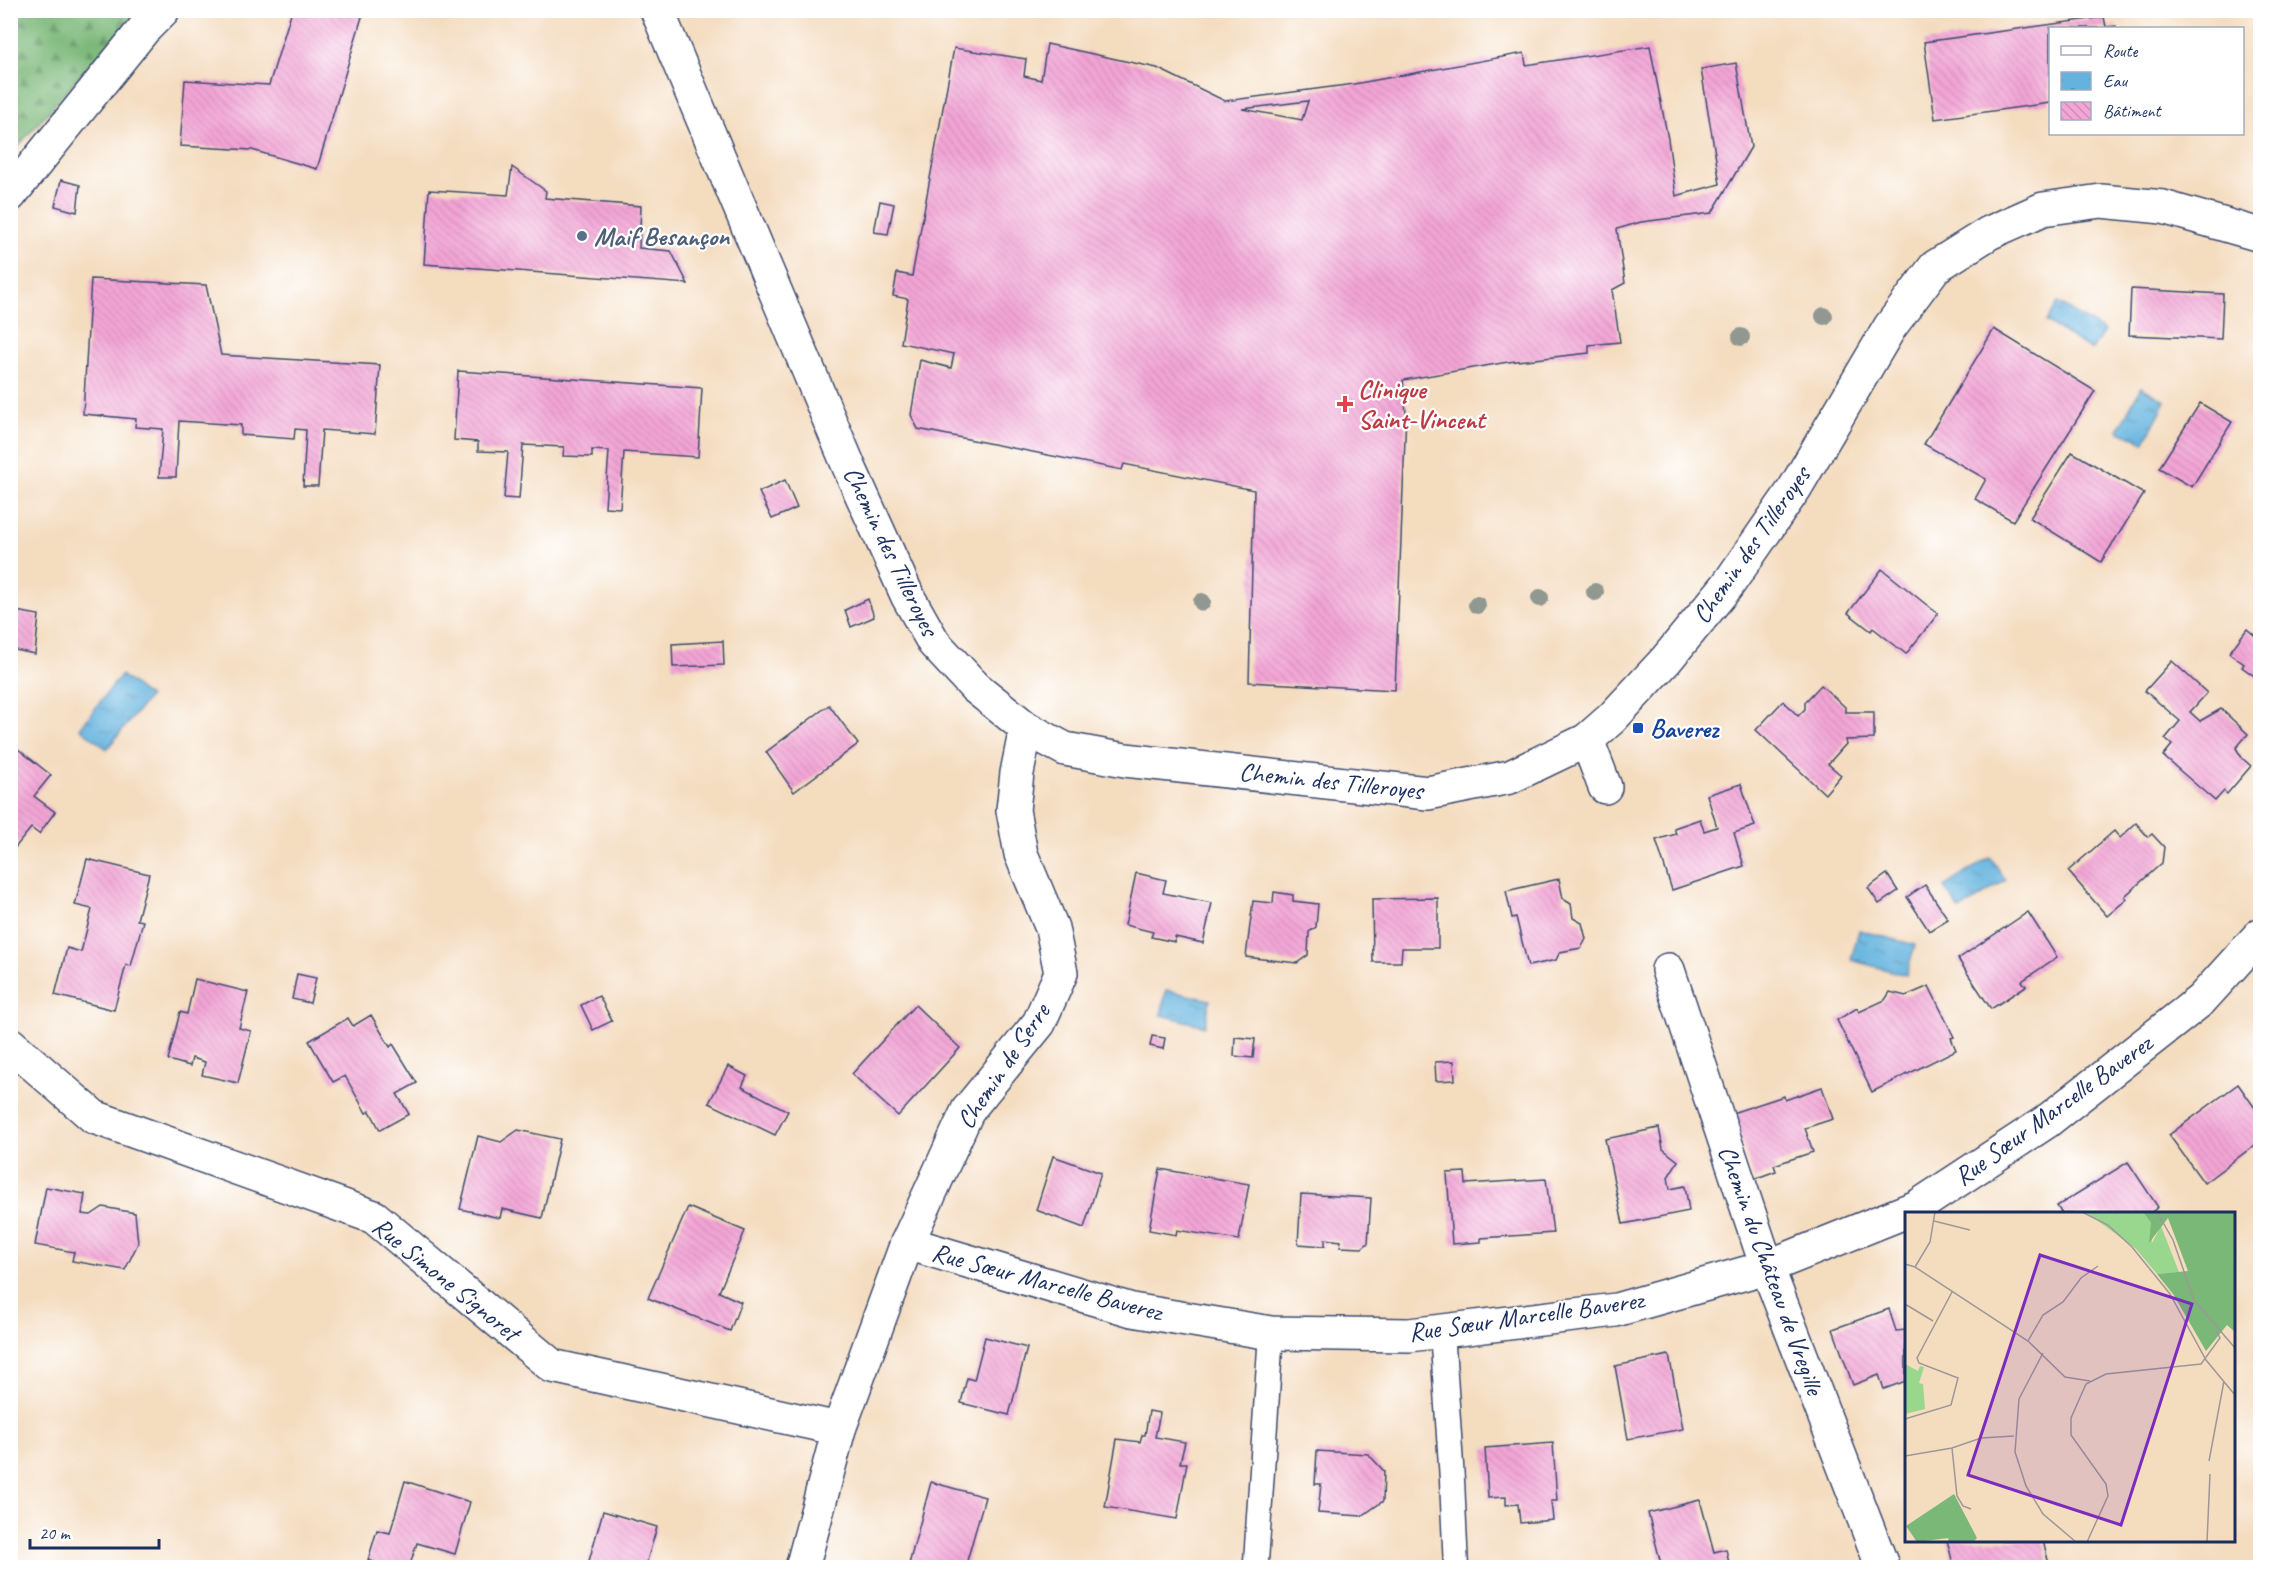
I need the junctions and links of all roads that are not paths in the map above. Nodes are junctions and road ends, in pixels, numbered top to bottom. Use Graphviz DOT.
graph roads {
  1 [pos="163,10"];
  2 [pos="657,10"];
  3 [pos="10,195"];
  4 [pos="2260,235"];
  5 [pos="1026,729"];
  6 [pos="1587,740"];
  7 [pos="1605,788"];
  8 [pos="2260,935"];
  9 [pos="1668,970"];
  10 [pos="10,1044"];
  11 [pos="907,1243"];
  12 [pos="1767,1267"];
  13 [pos="1442,1331"];
  14 [pos="1271,1333"];
  15 [pos="839,1429"];
  16 [pos="1256,1566"];
  17 [pos="802,1568"];
  18 [pos="1456,1568"];
  19 [pos="1883,1568"];
  1 -- 3 [label="street"];
  2 -- 5 [label="street, Chemin des Tilleroyes"];
  4 -- 6 [label="street, Chemin des Tilleroyes"];
  5 -- 6 [label="street, Chemin des Tilleroyes"];
  5 -- 11 [label="street, Chemin de Serre"];
  6 -- 7 [label="street"];
  8 -- 12 [label="street, Rue Sœur Marcelle Baverez"];
  9 -- 12 [label="street, Chemin du Château de Vregille"];
  10 -- 15 [label="street, Rue Simone Signoret"];
  11 -- 14 [label="street, Rue Sœur Marcelle Baverez"];
  11 -- 15 [label="street, Chemin de Serre"];
  12 -- 13 [label="street, Rue Sœur Marcelle Baverez"];
  12 -- 19 [label="street, Chemin du Château de Vregille"];
  13 -- 14 [label="street, Rue Sœur Marcelle Baverez"];
  13 -- 18 [label="lane"];
  14 -- 16 [label="lane"];
  15 -- 17 [label="street, Chemin de Serre"];
}
